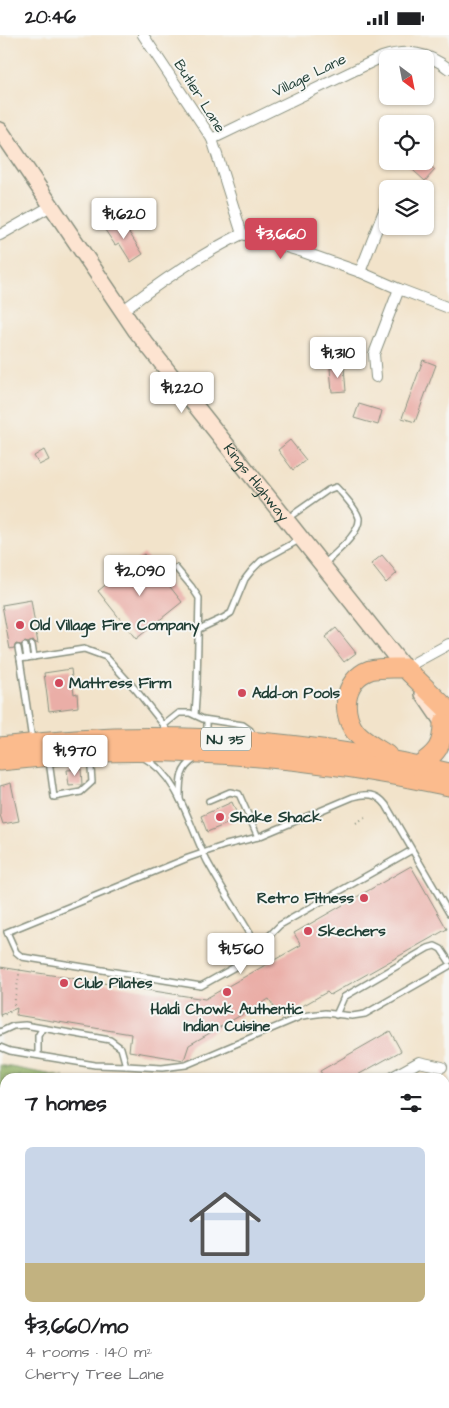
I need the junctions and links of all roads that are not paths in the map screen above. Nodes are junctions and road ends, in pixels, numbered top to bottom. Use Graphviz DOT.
graph roads {
  1 [pos="143,35"];
  2 [pos="449,69"];
  3 [pos="0,130"];
  4 [pos="212,139"];
  5 [pos="51,206"];
  6 [pos="379,223"];
  7 [pos="242,234"];
  8 [pos="0,235"];
  9 [pos="360,272"];
  10 [pos="399,289"];
  11 [pos="449,308"];
  12 [pos="122,311"];
  13 [pos="376,377"];
  14 [pos="287,519"];
  15 [pos="302,538"];
  16 [pos="323,565"];
  17 [pos="176,568"];
  18 [pos="199,629"];
  19 [pos="32,645"];
  20 [pos="25,646"];
  21 [pos="18,648"];
  22 [pos="448,648"];
  23 [pos="34,657"];
  24 [pos="27,658"];
  25 [pos="20,659"];
  26 [pos="405,667"];
  27 [pos="195,715"];
  28 [pos="447,722"];
  29 [pos="169,731"];
  30 [pos="208,737"];
  31 [pos="0,747"];
  32 [pos="130,751"];
  33 [pos="39,752"];
  34 [pos="90,753"];
  35 [pos="0,761"];
  36 [pos="395,761"];
  37 [pos="418,766"];
  38 [pos="449,773"];
  39 [pos="449,786"];
  40 [pos="180,799"];
  41 [pos="209,801"];
  42 [pos="258,837"];
  43 [pos="412,850"];
  44 [pos="203,852"];
  45 [pos="449,913"];
  46 [pos="258,947"];
  47 [pos="449,961"];
  48 [pos="449,966"];
  49 [pos="336,1015"];
  50 [pos="42,1029"];
  51 [pos="0,1032"];
  52 [pos="0,1047"];
  53 [pos="38,1055"];
  54 [pos="126,1066"];
  55 [pos="442,1067"];
  56 [pos="399,1073"];
  1 -- 4 [label="street, Butler Lane"];
  2 -- 4 [label="street, Village Lane"];
  3 -- 5 [label="street, Kings Highway"];
  4 -- 7 [label="street, Butler Lane"];
  5 -- 8 [label="street"];
  5 -- 12 [label="street, Kings Highway"];
  6 -- 9 [label="street"];
  7 -- 9 [label="street"];
  7 -- 12 [label="street"];
  9 -- 10 [label="street"];
  10 -- 11 [label="street"];
  10 -- 13 [label="street"];
  12 -- 14 [label="street, Kings Highway"];
  14 -- 15 [label="street, Kings Highway"];
  14 -- 16 [label="lane"];
  15 -- 16 [label="street, Kings Highway"];
  15 -- 18 [label="lane"];
  16 -- 26 [label="street, Kings Highway"];
  17 -- 18 [label="lane"];
  18 -- 27 [label="lane"];
  19 -- 23 [label="lane"];
  20 -- 24 [label="lane"];
  21 -- 25 [label="lane"];
  22 -- 26 [label="street"];
  23 -- 24 [label="lane"];
  23 -- 29 [label="lane"];
  24 -- 25 [label="lane"];
  25 -- 33 [label="lane"];
  26 -- 28 [label="highway"];
  26 -- 36 [label="highway"];
  27 -- 29 [label="lane"];
  27 -- 30 [label="lane"];
  28 -- 37 [label="highway"];
  29 -- 30 [label="highway, NJ 35"];
  29 -- 33 [label="highway, NJ 35"];
  30 -- 32 [label="highway, NJ 35"];
  30 -- 36 [label="highway, NJ 35"];
  30 -- 39 [label="highway, NJ 35"];
  30 -- 40 [label="lane"];
  31 -- 33 [label="highway, NJ 35"];
  32 -- 34 [label="highway, NJ 35"];
  32 -- 40 [label="lane"];
  33 -- 34 [label="highway, NJ 35"];
  33 -- 34 [label="lane"];
  33 -- 35 [label="highway, NJ 35"];
  36 -- 37 [label="highway, NJ 35"];
  37 -- 38 [label="highway, NJ 35"];
  40 -- 44 [label="lane"];
  41 -- 42 [label="lane"];
  42 -- 43 [label="lane"];
  42 -- 44 [label="lane"];
  43 -- 45 [label="lane"];
  43 -- 46 [label="lane"];
  44 -- 46 [label="lane"];
  44 -- 46 [label="lane"];
  47 -- 49 [label="lane"];
  48 -- 49 [label="lane"];
  49 -- 54 [label="lane"];
  50 -- 51 [label="lane"];
  50 -- 53 [label="lane"];
  50 -- 54 [label="lane"];
  52 -- 53 [label="lane"];
  53 -- 54 [label="lane"];
  55 -- 56 [label="street"];
}
